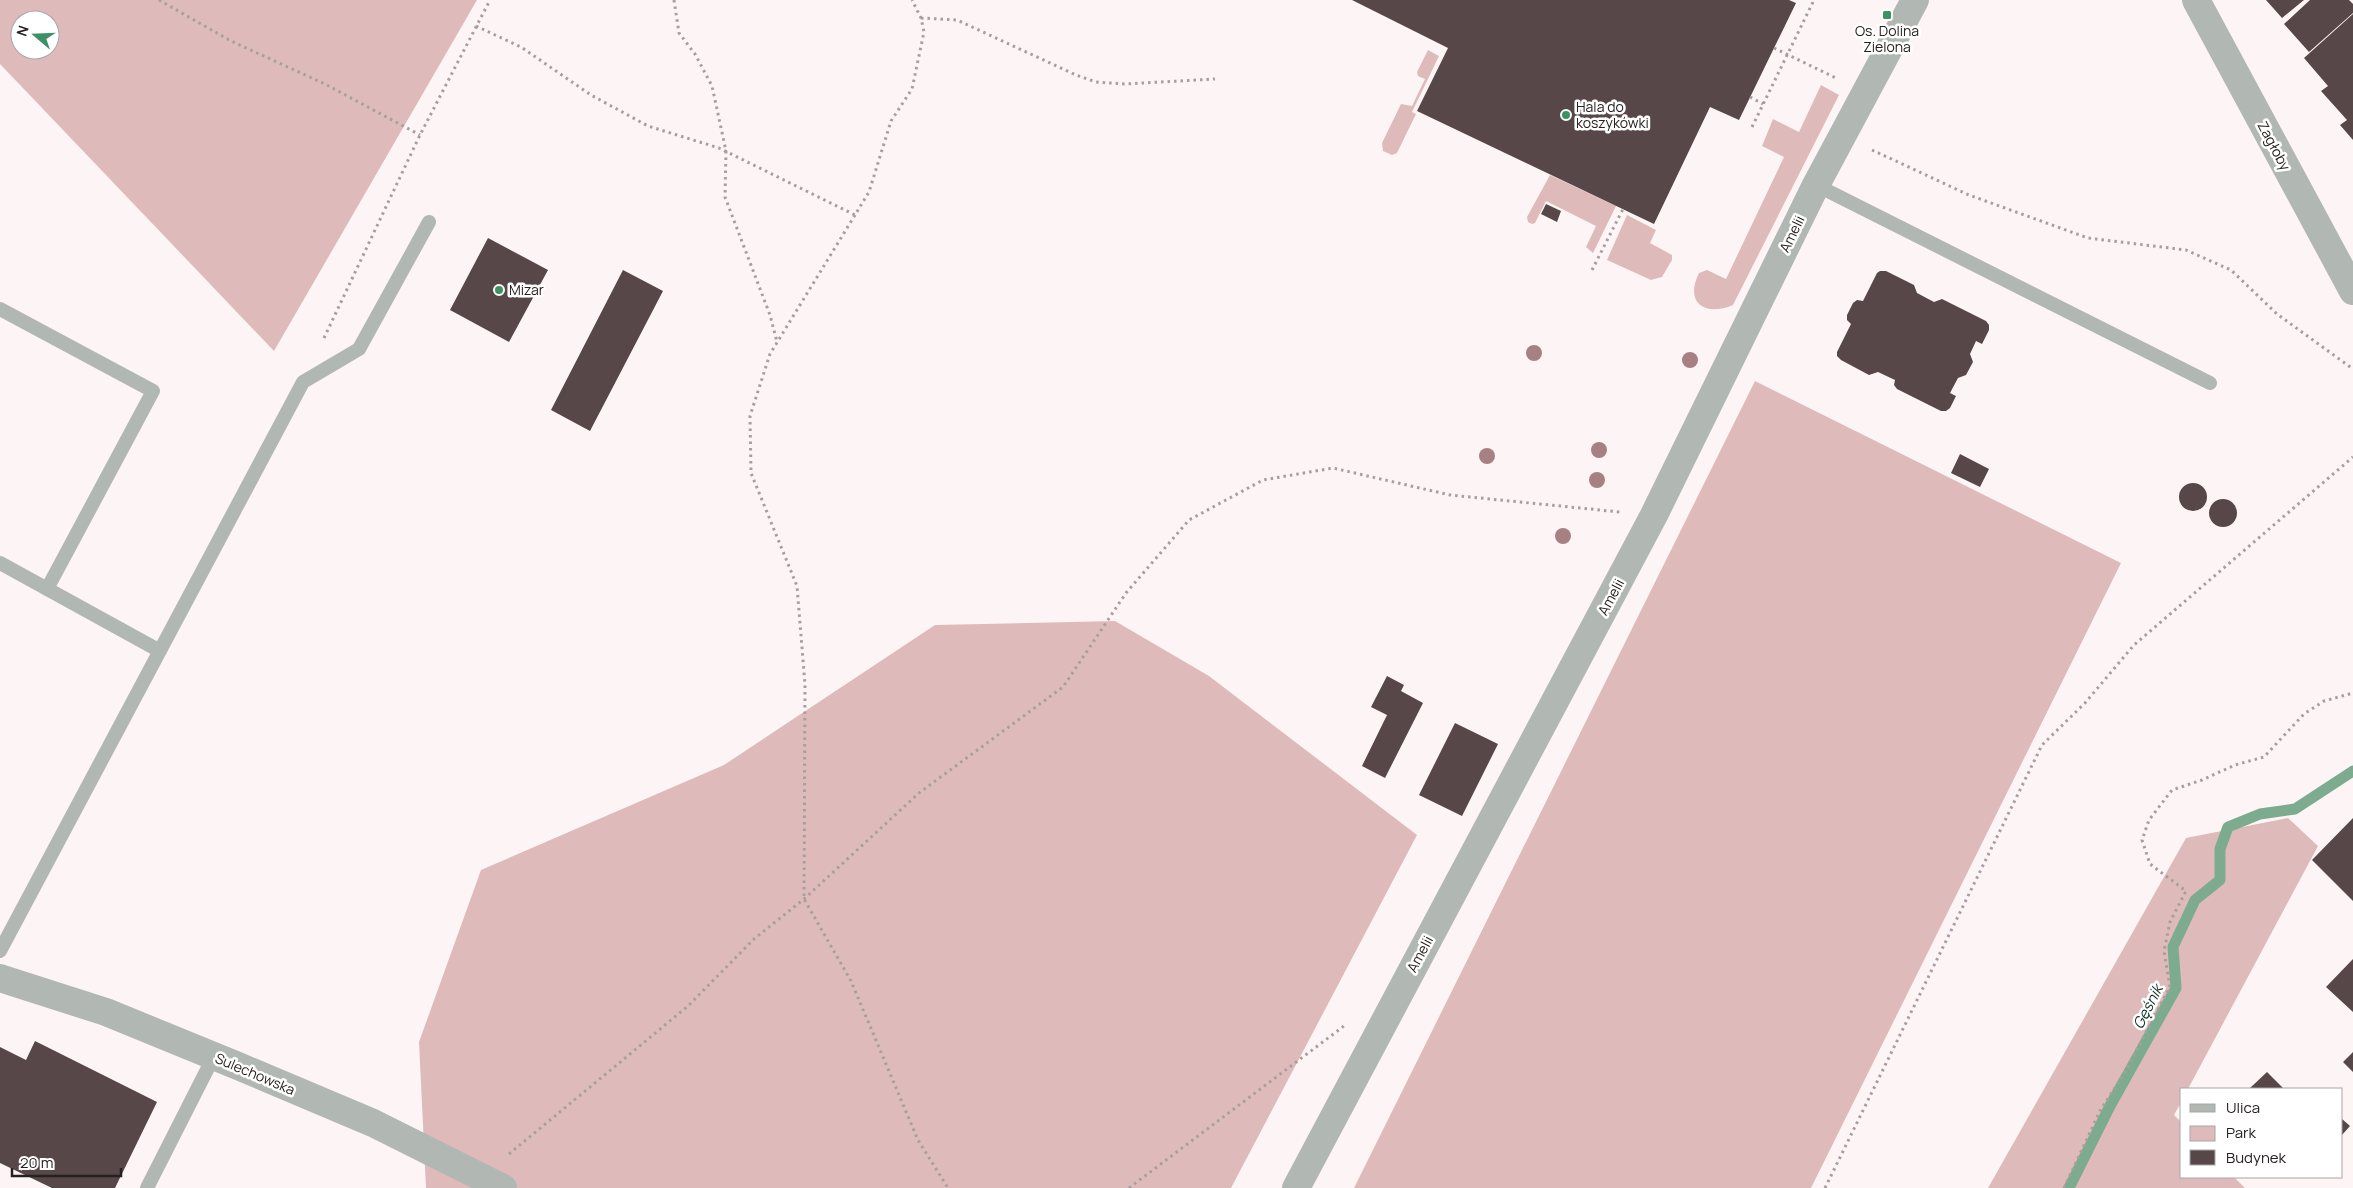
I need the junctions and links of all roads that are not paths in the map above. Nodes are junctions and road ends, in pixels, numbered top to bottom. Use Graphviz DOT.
graph roads {
  1 [pos="1915,0"];
  2 [pos="2196,0"];
  3 [pos="1816,185"];
  4 [pos="429,222"];
  5 [pos="2353,291"];
  6 [pos="0,310"];
  7 [pos="2210,383"];
  8 [pos="0,563"];
  9 [pos="47,589"];
  10 [pos="160,651"];
  11 [pos="0,951"];
  12 [pos="0,978"];
  13 [pos="214,1056"];
  14 [pos="492,1182"];
  15 [pos="147,1188"];
  16 [pos="1296,1188"];
  1 -- 3 [label="street, Amelii"];
  2 -- 5 [label="street, Zagłoby"];
  3 -- 7 [label="lane"];
  3 -- 16 [label="street, Amelii"];
  4 -- 10 [label="lane"];
  6 -- 9 [label="lane"];
  8 -- 9 [label="lane"];
  9 -- 10 [label="lane"];
  10 -- 11 [label="lane"];
  12 -- 13 [label="street, Sulechowska"];
  13 -- 14 [label="street, Sulechowska"];
  13 -- 15 [label="lane"];
}
